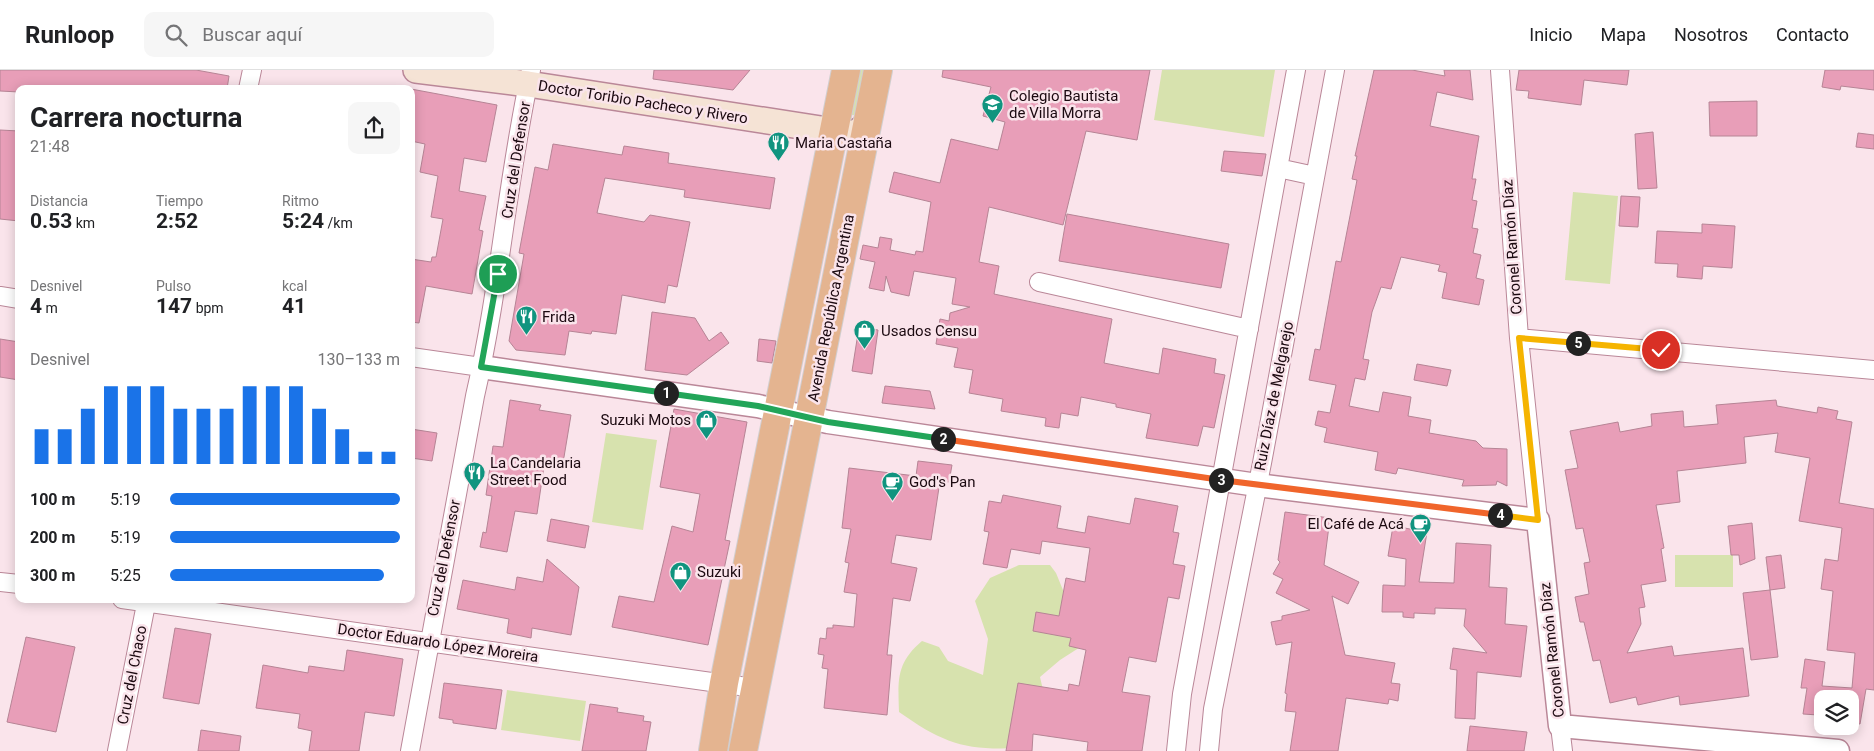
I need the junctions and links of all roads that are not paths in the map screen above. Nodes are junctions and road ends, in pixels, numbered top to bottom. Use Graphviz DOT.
graph roads {
  1 [pos="252,70"];
  2 [pos="416,70"];
  3 [pos="846,70"];
  4 [pos="878,70"];
  5 [pos="1296,70"];
  6 [pos="1335,70"];
  7 [pos="1500,70"];
  8 [pos="530,77"];
  9 [pos="249,85"];
  10 [pos="851,130"];
  11 [pos="1278,168"];
  12 [pos="1315,176"];
  13 [pos="1039,282"];
  14 [pos="0,296"];
  15 [pos="15,298"];
  16 [pos="1249,328"];
  17 [pos="1519,338"];
  18 [pos="415,358"];
  19 [pos="481,367"];
  20 [pos="1874,370"];
  21 [pos="778,411"];
  22 [pos="809,418"];
  23 [pos="1221,480"];
  24 [pos="1257,485"];
  25 [pos="1538,520"];
  26 [pos="0,582"];
  27 [pos="15,584"];
  28 [pos="146,603"];
  29 [pos="167,603"];
  30 [pos="429,642"];
  31 [pos="724,683"];
  32 [pos="754,688"];
  33 [pos="1560,726"];
  34 [pos="117,751"];
  35 [pos="410,751"];
  36 [pos="713,751"];
  37 [pos="743,751"];
  38 [pos="1176,751"];
  39 [pos="1209,751"];
  40 [pos="1563,751"];
  41 [pos="1838,751"];
  1 -- 9 [label="street"];
  2 -- 8 [label="main road, Doctor Toribio Pacheco y Rivero"];
  3 -- 10 [label="highway, Avenida República Argentina"];
  4 -- 10 [label="highway, Avenida República Argentina"];
  5 -- 11 [label="street"];
  6 -- 12 [label="street, Ruiz Díaz de Melgarejo"];
  7 -- 17 [label="street, Coronel Ramón Díaz"];
  8 -- 10 [label="main road, Doctor Toribio Pacheco y Rivero"];
  8 -- 19 [label="street, Cruz del Defensor"];
  10 -- 21 [label="highway, Avenida República Argentina"];
  10 -- 22 [label="highway, Avenida República Argentina"];
  11 -- 12 [label="street"];
  11 -- 16 [label="street"];
  12 -- 24 [label="street, Ruiz Díaz de Melgarejo"];
  13 -- 16 [label="street"];
  14 -- 15 [label="street"];
  16 -- 23 [label="street"];
  17 -- 20 [label="street"];
  17 -- 25 [label="street, Coronel Ramón Díaz"];
  18 -- 19 [label="street"];
  19 -- 21 [label="street"];
  19 -- 30 [label="street, Cruz del Defensor"];
  21 -- 22 [label="street"];
  21 -- 31 [label="highway, Avenida República Argentina"];
  22 -- 23 [label="street"];
  22 -- 32 [label="highway, Avenida República Argentina"];
  23 -- 24 [label="street"];
  23 -- 38 [label="street"];
  24 -- 25 [label="street"];
  24 -- 39 [label="street, Ruiz Díaz de Melgarejo"];
  25 -- 33 [label="street, Coronel Ramón Díaz"];
  26 -- 27 [label="street"];
  28 -- 34 [label="street, Cruz del Chaco"];
  29 -- 30 [label="street, Doctor Eduardo López Moreira"];
  30 -- 31 [label="street, Doctor Eduardo López Moreira"];
  30 -- 35 [label="street, Cruz del Defensor"];
  31 -- 32 [label="street, Doctor Eduardo López Moreira"];
  31 -- 36 [label="highway, Avenida República Argentina"];
  32 -- 37 [label="highway, Avenida República Argentina"];
  33 -- 40 [label="street, Coronel Ramón Díaz"];
  33 -- 41 [label="street"];
}
